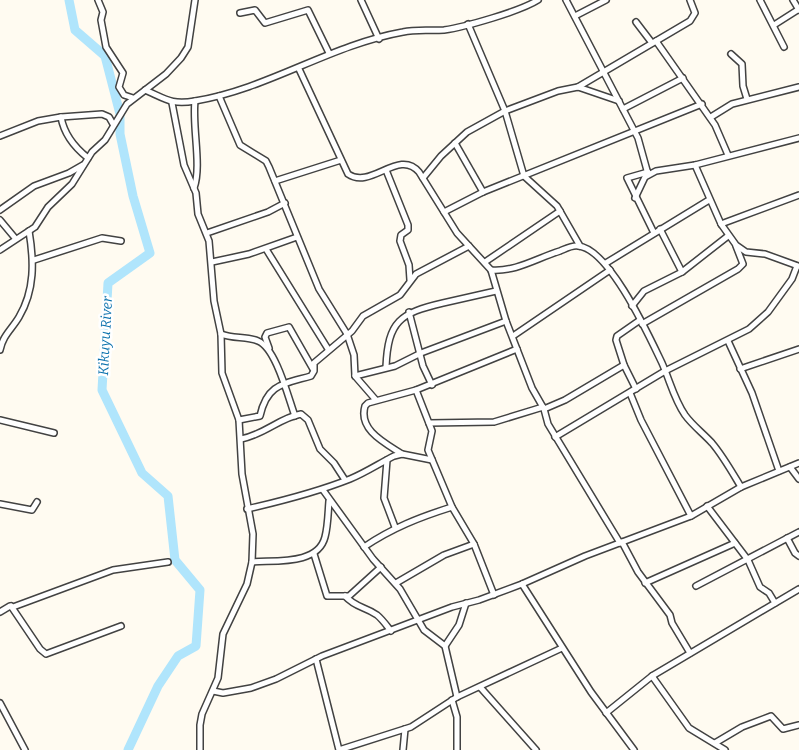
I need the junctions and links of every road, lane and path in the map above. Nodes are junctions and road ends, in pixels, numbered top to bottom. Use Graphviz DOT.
graph roads {
  1 [pos="98,0"];
  2 [pos="195,0"];
  3 [pos="362,0"];
  4 [pos="538,0"];
  5 [pos="566,0"];
  6 [pos="605,0"];
  7 [pos="690,0"];
  8 [pos="760,0"];
  9 [pos="793,0"];
  10 [pos="531,2"];
  11 [pos="799,10"];
  12 [pos="240,13"];
  13 [pos="575,16"];
  14 [pos="636,22"];
  15 [pos="468,24"];
  16 [pos="774,25"];
  17 [pos="379,39"];
  18 [pos="654,42"];
  19 [pos="784,47"];
  20 [pos="329,53"];
  21 [pos="731,54"];
  22 [pos="298,69"];
  23 [pos="604,72"];
  24 [pos="683,78"];
  25 [pos="578,87"];
  26 [pos="799,87"];
  27 [pos="145,90"];
  28 [pos="219,96"];
  29 [pos="133,98"];
  30 [pos="747,99"];
  31 [pos="196,101"];
  32 [pos="619,101"];
  33 [pos="172,103"];
  34 [pos="702,104"];
  35 [pos="623,109"];
  36 [pos="505,111"];
  37 [pos="61,117"];
  38 [pos="711,117"];
  39 [pos="113,124"];
  40 [pos="634,131"];
  41 [pos="0,136"];
  42 [pos="799,138"];
  43 [pos="455,143"];
  44 [pos="728,155"];
  45 [pos="88,158"];
  46 [pos="341,160"];
  47 [pos="83,165"];
  48 [pos="695,165"];
  49 [pos="386,170"];
  50 [pos="648,173"];
  51 [pos="524,176"];
  52 [pos="423,178"];
  53 [pos="275,182"];
  54 [pos="194,188"];
  55 [pos="483,192"];
  56 [pos="799,195"];
  57 [pos="635,198"];
  58 [pos="709,200"];
  59 [pos="284,203"];
  60 [pos="0,210"];
  61 [pos="560,211"];
  62 [pos="444,212"];
  63 [pos="0,220"];
  64 [pos="721,224"];
  65 [pos="660,229"];
  66 [pos="29,230"];
  67 [pos="654,232"];
  68 [pos="206,234"];
  69 [pos="728,236"];
  70 [pos="297,237"];
  71 [pos="15,238"];
  72 [pos="0,241"];
  73 [pos="121,242"];
  74 [pos="7,243"];
  75 [pos="736,245"];
  76 [pos="468,246"];
  77 [pos="580,246"];
  78 [pos="266,248"];
  79 [pos="0,250"];
  80 [pos="34,260"];
  81 [pos="212,262"];
  82 [pos="485,262"];
  83 [pos="606,263"];
  84 [pos="798,266"];
  85 [pos="491,270"];
  86 [pos="610,270"];
  87 [pos="682,272"];
  88 [pos="410,280"];
  89 [pos="496,291"];
  90 [pos="632,306"];
  91 [pos="409,312"];
  92 [pos="506,322"];
  93 [pos="641,322"];
  94 [pos="221,334"];
  95 [pos="347,334"];
  96 [pos="513,336"];
  97 [pos="728,342"];
  98 [pos="799,348"];
  99 [pos="270,349"];
  100 [pos="328,349"];
  101 [pos="517,349"];
  102 [pos="0,350"];
  103 [pos="421,353"];
  104 [pos="624,365"];
  105 [pos="386,367"];
  106 [pos="740,369"];
  107 [pos="314,371"];
  108 [pos="665,371"];
  109 [pos="355,376"];
  110 [pos="283,384"];
  111 [pos="432,384"];
  112 [pos="636,389"];
  113 [pos="416,390"];
  114 [pos="630,393"];
  115 [pos="375,399"];
  116 [pos="544,408"];
  117 [pos="295,416"];
  118 [pos="0,420"];
  119 [pos="239,420"];
  120 [pos="429,423"];
  121 [pos="54,433"];
  122 [pos="555,437"];
  123 [pos="241,439"];
  124 [pos="402,454"];
  125 [pos="387,460"];
  126 [pos="432,460"];
  127 [pos="799,463"];
  128 [pos="790,467"];
  129 [pos="779,471"];
  130 [pos="799,479"];
  131 [pos="344,480"];
  132 [pos="741,487"];
  133 [pos="323,490"];
  134 [pos="329,501"];
  135 [pos="37,502"];
  136 [pos="0,504"];
  137 [pos="707,506"];
  138 [pos="452,507"];
  139 [pos="248,509"];
  140 [pos="690,516"];
  141 [pos="395,527"];
  142 [pos="799,532"];
  143 [pos="787,538"];
  144 [pos="621,543"];
  145 [pos="735,543"];
  146 [pos="474,544"];
  147 [pos="364,547"];
  148 [pos="314,554"];
  149 [pos="799,556"];
  150 [pos="748,560"];
  151 [pos="168,562"];
  152 [pos="252,562"];
  153 [pos="381,567"];
  154 [pos="396,583"];
  155 [pos="645,583"];
  156 [pos="522,584"];
  157 [pos="696,586"];
  158 [pos="799,589"];
  159 [pos="494,595"];
  160 [pos="344,596"];
  161 [pos="775,603"];
  162 [pos="466,604"];
  163 [pos="10,606"];
  164 [pos="0,612"];
  165 [pos="417,620"];
  166 [pos="121,626"];
  167 [pos="391,631"];
  168 [pos="445,646"];
  169 [pos="562,648"];
  170 [pos="690,653"];
  171 [pos="316,659"];
  172 [pos="652,676"];
  173 [pos="480,687"];
  174 [pos="213,691"];
  175 [pos="454,698"];
  176 [pos="0,703"];
  177 [pos="606,713"];
  178 [pos="799,724"];
  179 [pos="405,729"];
  180 [pos="715,743"];
  181 [pos="632,748"];
  182 [pos="25,750"];
  183 [pos="200,750"];
  184 [pos="403,750"];
  185 [pos="457,750"];
  186 [pos="536,750"];
  187 [pos="624,750"];
  188 [pos="725,750"];
  1 -- 29 [label="street"];
  2 -- 27 [label="street"];
  3 -- 17 [label="street"];
  4 -- 10 [label="street"];
  5 -- 13 [label="street"];
  6 -- 13 [label="street"];
  7 -- 18 [label="street"];
  8 -- 16 [label="street"];
  9 -- 11 [label="street"];
  10 -- 15 [label="street"];
  11 -- 16 [label="street"];
  12 -- 20 [label="street"];
  13 -- 23 [label="street"];
  14 -- 18 [label="street"];
  15 -- 17 [label="street"];
  15 -- 36 [label="street"];
  16 -- 19 [label="street"];
  17 -- 20 [label="street"];
  18 -- 23 [label="street"];
  18 -- 24 [label="street"];
  20 -- 22 [label="street"];
  21 -- 30 [label="street"];
  22 -- 28 [label="street"];
  22 -- 46 [label="street"];
  23 -- 25 [label="street"];
  23 -- 32 [label="street"];
  24 -- 34 [label="street"];
  24 -- 35 [label="street"];
  25 -- 32 [label="street"];
  25 -- 36 [label="street"];
  26 -- 30 [label="street"];
  27 -- 29 [label="street"];
  27 -- 33 [label="street"];
  28 -- 31 [label="street"];
  28 -- 53 [label="street"];
  29 -- 39 [label="street"];
  30 -- 38 [label="street"];
  31 -- 33 [label="street"];
  31 -- 54 [label="street"];
  32 -- 35 [label="street"];
  33 -- 54 [label="street"];
  34 -- 38 [label="street"];
  34 -- 40 [label="street"];
  35 -- 40 [label="street"];
  36 -- 43 [label="street"];
  36 -- 51 [label="street"];
  37 -- 39 [label="street"];
  37 -- 41 [label="street"];
  37 -- 45 [label="street"];
  38 -- 44 [label="street"];
  39 -- 45 [label="street"];
  40 -- 50 [label="street"];
  40 -- 51 [label="street"];
  42 -- 44 [label="street"];
  43 -- 52 [label="street"];
  43 -- 55 [label="street"];
  44 -- 48 [label="street"];
  45 -- 47 [label="street"];
  46 -- 49 [label="street"];
  46 -- 53 [label="street"];
  47 -- 60 [label="street"];
  47 -- 66 [label="street"];
  48 -- 50 [label="street"];
  48 -- 58 [label="street"];
  49 -- 52 [label="street"];
  49 -- 88 [label="street"];
  50 -- 57 [label="street"];
  50 -- 57 [label="street"];
  51 -- 55 [label="street"];
  51 -- 61 [label="street"];
  52 -- 62 [label="street"];
  53 -- 59 [label="street"];
  54 -- 68 [label="street"];
  55 -- 62 [label="street"];
  56 -- 64 [label="street"];
  57 -- 67 [label="street"];
  58 -- 64 [label="street"];
  58 -- 65 [label="street"];
  59 -- 68 [label="street"];
  59 -- 70 [label="street"];
  61 -- 77 [label="street"];
  61 -- 82 [label="street"];
  62 -- 76 [label="street"];
  63 -- 71 [label="street"];
  64 -- 69 [label="street"];
  65 -- 67 [label="street"];
  65 -- 87 [label="street"];
  66 -- 71 [label="street"];
  66 -- 80 [label="street"];
  67 -- 83 [label="street"];
  68 -- 81 [label="street"];
  69 -- 75 [label="street"];
  69 -- 87 [label="street"];
  70 -- 78 [label="street"];
  70 -- 95 [label="street"];
  71 -- 74 [label="street"];
  72 -- 74 [label="street"];
  73 -- 80 [label="street"];
  74 -- 79 [label="street"];
  75 -- 84 [label="street"];
  75 -- 93 [label="street"];
  76 -- 82 [label="street"];
  76 -- 88 [label="street"];
  77 -- 83 [label="street"];
  77 -- 85 [label="street"];
  78 -- 81 [label="street"];
  78 -- 100 [label="street"];
  80 -- 102 [label="street"];
  81 -- 94 [label="street"];
  82 -- 85 [label="street"];
  83 -- 86 [label="street"];
  84 -- 97 [label="street"];
  85 -- 89 [label="street"];
  86 -- 90 [label="street"];
  86 -- 96 [label="street"];
  87 -- 90 [label="street"];
  88 -- 95 [label="street"];
  89 -- 91 [label="street"];
  89 -- 92 [label="street"];
  90 -- 93 [label="street"];
  91 -- 103 [label="street"];
  91 -- 105 [label="street"];
  92 -- 96 [label="street"];
  92 -- 103 [label="street"];
  93 -- 104 [label="street"];
  93 -- 108 [label="street"];
  94 -- 99 [label="street"];
  94 -- 119 [label="street"];
  95 -- 100 [label="street"];
  95 -- 109 [label="street"];
  96 -- 101 [label="street"];
  97 -- 106 [label="street"];
  97 -- 108 [label="street"];
  98 -- 106 [label="street"];
  99 -- 107 [label="street"];
  99 -- 110 [label="street"];
  100 -- 107 [label="street"];
  101 -- 111 [label="street"];
  101 -- 116 [label="street"];
  103 -- 105 [label="street"];
  103 -- 111 [label="street"];
  104 -- 112 [label="street"];
  104 -- 116 [label="street"];
  105 -- 109 [label="street"];
  106 -- 129 [label="street"];
  107 -- 110 [label="street"];
  108 -- 112 [label="street"];
  108 -- 132 [label="street"];
  109 -- 115 [label="street"];
  110 -- 117 [label="street"];
  110 -- 119 [label="street"];
  111 -- 113 [label="street"];
  112 -- 114 [label="street"];
  113 -- 115 [label="street"];
  113 -- 120 [label="street"];
  114 -- 122 [label="street"];
  114 -- 140 [label="street"];
  115 -- 124 [label="street"];
  116 -- 120 [label="street"];
  116 -- 122 [label="street"];
  117 -- 123 [label="street"];
  117 -- 131 [label="street"];
  118 -- 121 [label="street"];
  119 -- 123 [label="street"];
  120 -- 126 [label="street"];
  122 -- 144 [label="street"];
  123 -- 139 [label="street"];
  124 -- 125 [label="street"];
  124 -- 126 [label="street"];
  125 -- 131 [label="street"];
  125 -- 141 [label="street"];
  126 -- 138 [label="street"];
  127 -- 128 [label="street"];
  128 -- 129 [label="street"];
  128 -- 130 [label="street"];
  129 -- 132 [label="street"];
  131 -- 133 [label="street"];
  132 -- 137 [label="street"];
  133 -- 134 [label="street"];
  133 -- 139 [label="street"];
  134 -- 147 [label="street"];
  134 -- 148 [label="street"];
  135 -- 136 [label="street"];
  137 -- 140 [label="street"];
  137 -- 145 [label="street"];
  138 -- 141 [label="street"];
  138 -- 146 [label="street"];
  139 -- 152 [label="street"];
  140 -- 144 [label="street"];
  141 -- 147 [label="street"];
  142 -- 143 [label="street"];
  143 -- 149 [label="street"];
  143 -- 150 [label="street"];
  144 -- 155 [label="street"];
  144 -- 156 [label="street"];
  145 -- 150 [label="street"];
  145 -- 155 [label="street"];
  146 -- 154 [label="street"];
  146 -- 159 [label="street"];
  147 -- 153 [label="street"];
  148 -- 152 [label="street"];
  148 -- 160 [label="street"];
  150 -- 157 [label="street"];
  150 -- 161 [label="street"];
  151 -- 163 [label="street"];
  152 -- 174 [label="street"];
  153 -- 154 [label="street"];
  153 -- 160 [label="street"];
  154 -- 165 [label="street"];
  155 -- 170 [label="street"];
  156 -- 159 [label="street"];
  156 -- 169 [label="street"];
  158 -- 161 [label="street"];
  159 -- 162 [label="street"];
  160 -- 167 [label="street"];
  161 -- 170 [label="street"];
  162 -- 165 [label="street"];
  162 -- 168 [label="street"];
  163 -- 164 [label="street"];
  163 -- 166 [label="street"];
  165 -- 167 [label="street"];
  165 -- 168 [label="street"];
  167 -- 171 [label="street"];
  168 -- 175 [label="street"];
  169 -- 173 [label="street"];
  169 -- 177 [label="street"];
  170 -- 172 [label="street"];
  171 -- 174 [label="street"];
  171 -- 179 [label="street"];
  172 -- 177 [label="street"];
  172 -- 180 [label="street"];
  173 -- 175 [label="street"];
  173 -- 186 [label="street"];
  174 -- 183 [label="street"];
  175 -- 179 [label="street"];
  175 -- 185 [label="street"];
  176 -- 182 [label="street"];
  177 -- 181 [label="street"];
  178 -- 180 [label="street"];
  179 -- 184 [label="street"];
  180 -- 188 [label="street"];
  181 -- 187 [label="street"];
}
